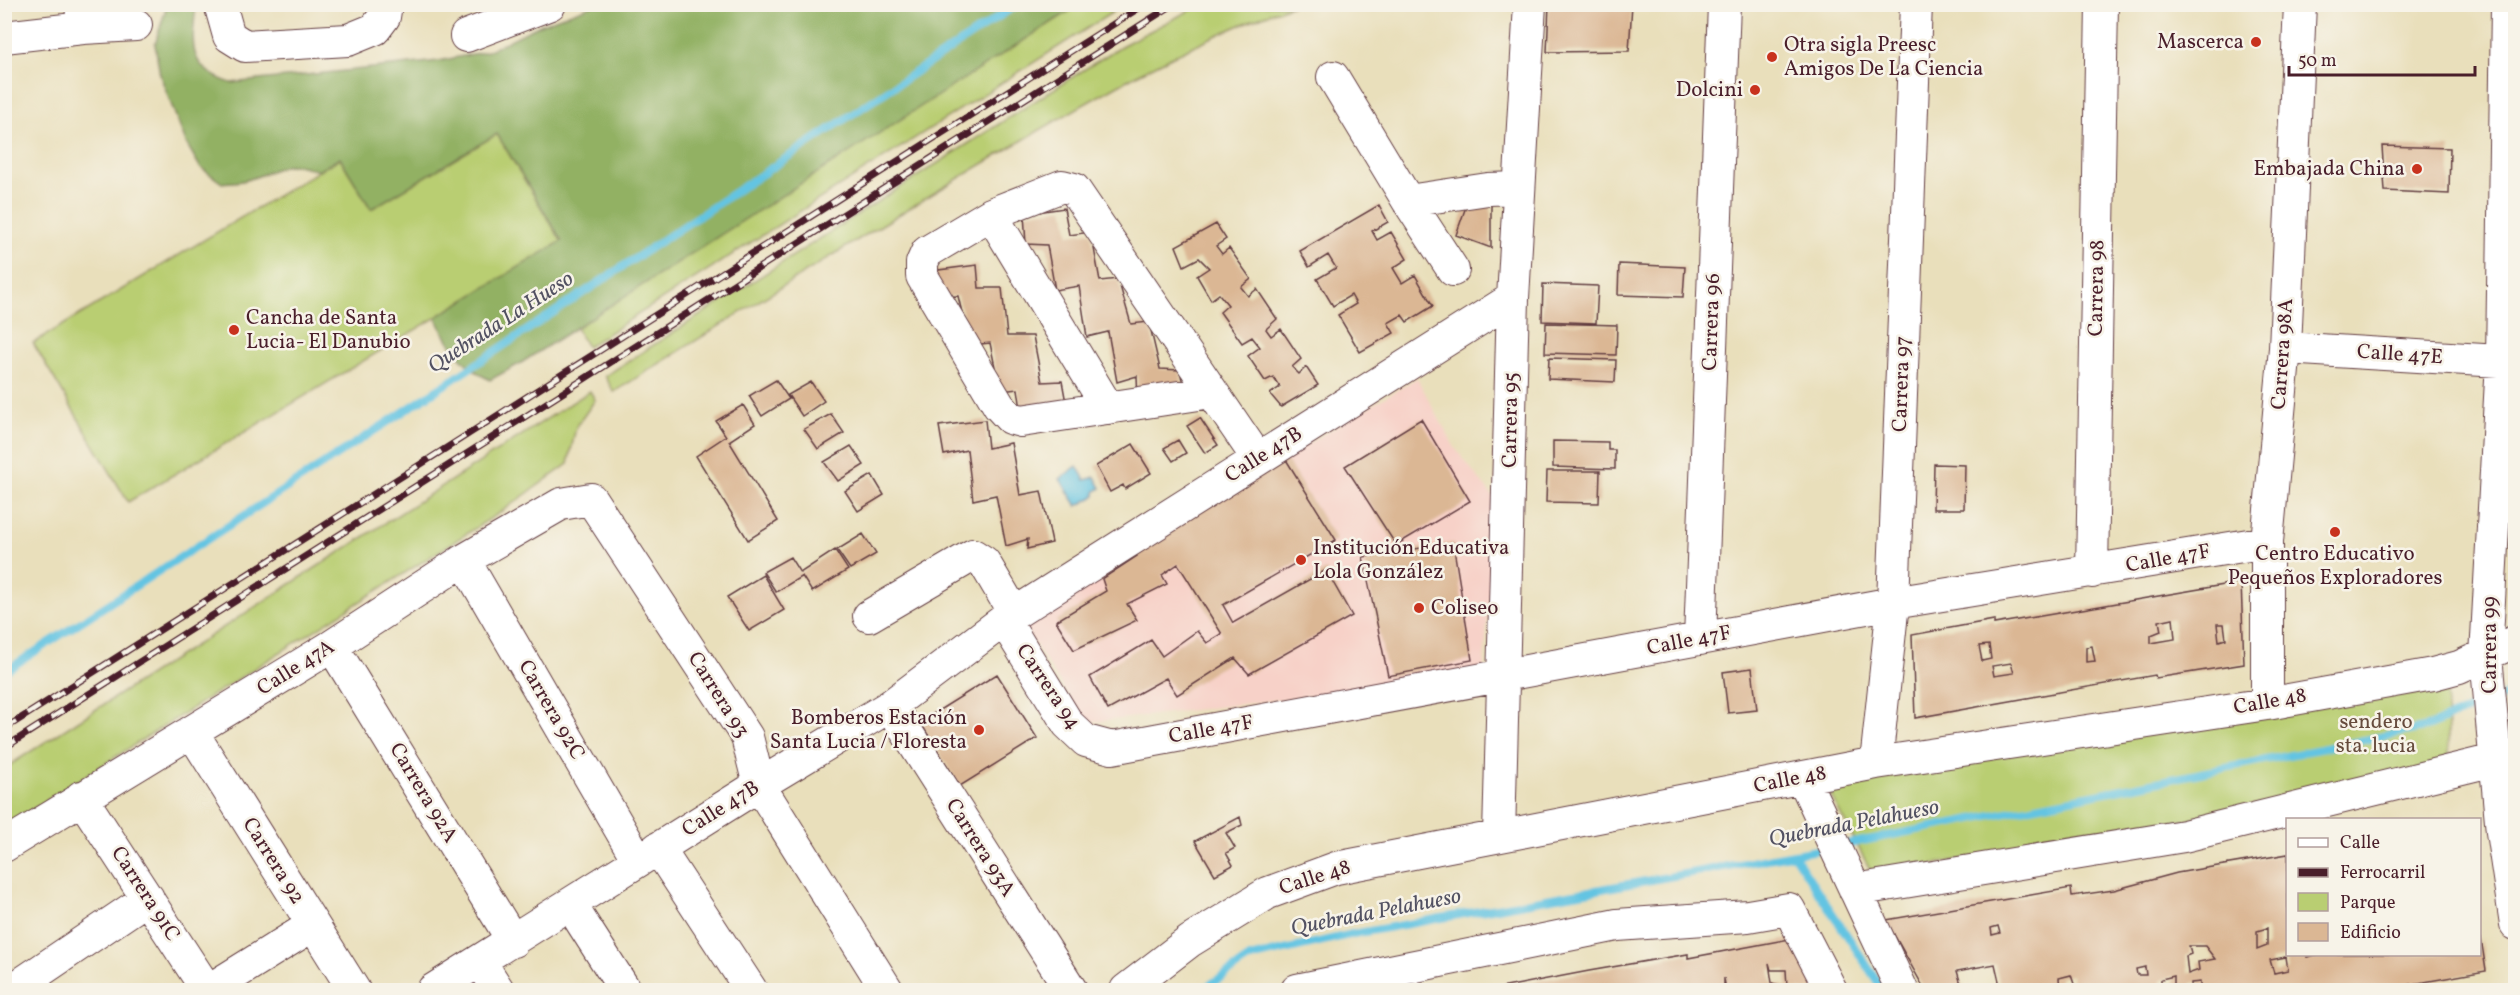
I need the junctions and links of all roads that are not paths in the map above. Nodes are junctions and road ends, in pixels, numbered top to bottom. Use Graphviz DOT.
graph roads {
  1 [pos="220,4"];
  2 [pos="386,4"];
  3 [pos="550,4"];
  4 [pos="1530,4"];
  5 [pos="1724,4"];
  6 [pos="1916,4"];
  7 [pos="2102,4"];
  8 [pos="2300,4"];
  9 [pos="2506,4"];
  10 [pos="82,16"];
  11 [pos="136,25"];
  12 [pos="466,36"];
  13 [pos="4,37"];
  14 [pos="1333,77"];
  15 [pos="1519,188"];
  16 [pos="1408,201"];
  17 [pos="991,214"];
  18 [pos="1453,270"];
  19 [pos="1513,298"];
  20 [pos="2285,348"];
  21 [pos="2509,362"];
  22 [pos="1212,392"];
  23 [pos="1108,408"];
  24 [pos="1258,459"];
  25 [pos="591,499"];
  26 [pos="2267,542"];
  27 [pos="464,560"];
  28 [pos="2092,572"];
  29 [pos="1893,603"];
  30 [pos="869,616"];
  31 [pos="1009,616"];
  32 [pos="1700,639"];
  33 [pos="2516,641"];
  34 [pos="332,646"];
  35 [pos="2486,662"];
  36 [pos="1504,676"];
  37 [pos="2267,704"];
  38 [pos="890,706"];
  39 [pos="192,732"];
  40 [pos="1112,748"];
  41 [pos="2502,753"];
  42 [pos="1876,763"];
  43 [pos="1803,778"];
  44 [pos="759,785"];
  45 [pos="81,797"];
  46 [pos="1499,836"];
  47 [pos="4,846"];
  48 [pos="648,854"];
  49 [pos="1851,878"];
  50 [pos="148,898"];
  51 [pos="570,904"];
  52 [pos="2516,924"];
  53 [pos="313,925"];
  54 [pos="513,941"];
  55 [pos="480,962"];
  56 [pos="12,990"];
  57 [pos="208,990"];
  58 [pos="354,990"];
  59 [pos="433,990"];
  60 [pos="498,990"];
  61 [pos="625,990"];
  62 [pos="751,990"];
  63 [pos="887,990"];
  64 [pos="1071,990"];
  65 [pos="1126,990"];
  66 [pos="1297,990"];
  67 [pos="1831,990"];
  68 [pos="1902,990"];
  1 -- 2 [label="street"];
  3 -- 12 [label="street"];
  4 -- 15 [label="street, Carrera 95"];
  5 -- 32 [label="street, Carrera 96"];
  6 -- 29 [label="street, Carrera 97"];
  7 -- 28 [label="street, Carrera 98"];
  8 -- 20 [label="street, Carrera 98A"];
  9 -- 21 [label="street, Carrera 99"];
  10 -- 11 [label="street"];
  10 -- 13 [label="street"];
  14 -- 16 [label="street"];
  15 -- 16 [label="street"];
  15 -- 19 [label="street, Carrera 95"];
  16 -- 18 [label="street"];
  17 -- 22 [label="street"];
  17 -- 23 [label="street"];
  17 -- 23 [label="street"];
  19 -- 24 [label="street, Calle 47B"];
  19 -- 36 [label="street, Carrera 95"];
  20 -- 21 [label="street, Calle 47E"];
  20 -- 26 [label="street, Carrera 98A"];
  21 -- 35 [label="street, Carrera 99"];
  22 -- 23 [label="street"];
  22 -- 24 [label="street"];
  24 -- 31 [label="street, Calle 47B"];
  25 -- 27 [label="street, Calle 47A"];
  25 -- 44 [label="street, Carrera 93"];
  26 -- 28 [label="street, Calle 47F"];
  26 -- 37 [label="street, Carrera 98A"];
  27 -- 34 [label="street, Calle 47A"];
  27 -- 48 [label="street, Carrera 92C"];
  28 -- 29 [label="street, Calle 47F"];
  29 -- 32 [label="street, Calle 47F"];
  29 -- 42 [label="street, Carrera 97"];
  30 -- 31 [label="street, Carrera 94"];
  31 -- 38 [label="street, Calle 47B"];
  31 -- 40 [label="street, Carrera 94"];
  32 -- 36 [label="street, Calle 47F"];
  33 -- 35 [label="street, Calle 48"];
  34 -- 39 [label="street, Calle 47A"];
  34 -- 54 [label="street, Carrera 92A"];
  35 -- 37 [label="street, Calle 48"];
  35 -- 41 [label="street, Carrera 99"];
  36 -- 40 [label="street, Calle 47F"];
  36 -- 46 [label="street, Carrera 95"];
  37 -- 42 [label="street, Calle 48"];
  38 -- 44 [label="street, Calle 47B"];
  38 -- 64 [label="street, Carrera 93A"];
  39 -- 45 [label="street, Calle 47A"];
  39 -- 53 [label="street, Carrera 92"];
  41 -- 49 [label="street"];
  41 -- 52 [label="street, Carrera 99"];
  42 -- 43 [label="street, Calle 48"];
  43 -- 46 [label="street, Calle 48"];
  43 -- 49 [label="street"];
  44 -- 48 [label="street, Calle 47B"];
  44 -- 63 [label="street, Carrera 93"];
  45 -- 47 [label="street, Calle 47A"];
  45 -- 50 [label="street, Carrera 91C"];
  46 -- 65 [label="street, Calle 48"];
  48 -- 51 [label="street, Calle 47B"];
  48 -- 62 [label="street, Carrera 92C"];
  49 -- 68 [label="street"];
  50 -- 56 [label="street"];
  50 -- 57 [label="street, Carrera 91C"];
  51 -- 54 [label="street, Calle 47B"];
  51 -- 61 [label="street"];
  53 -- 57 [label="street"];
  53 -- 58 [label="street, Carrera 92"];
  54 -- 55 [label="street, Calle 47B"];
  55 -- 59 [label="street, Calle 47B"];
  55 -- 60 [label="street"];
  66 -- 67 [label="street"];
}
